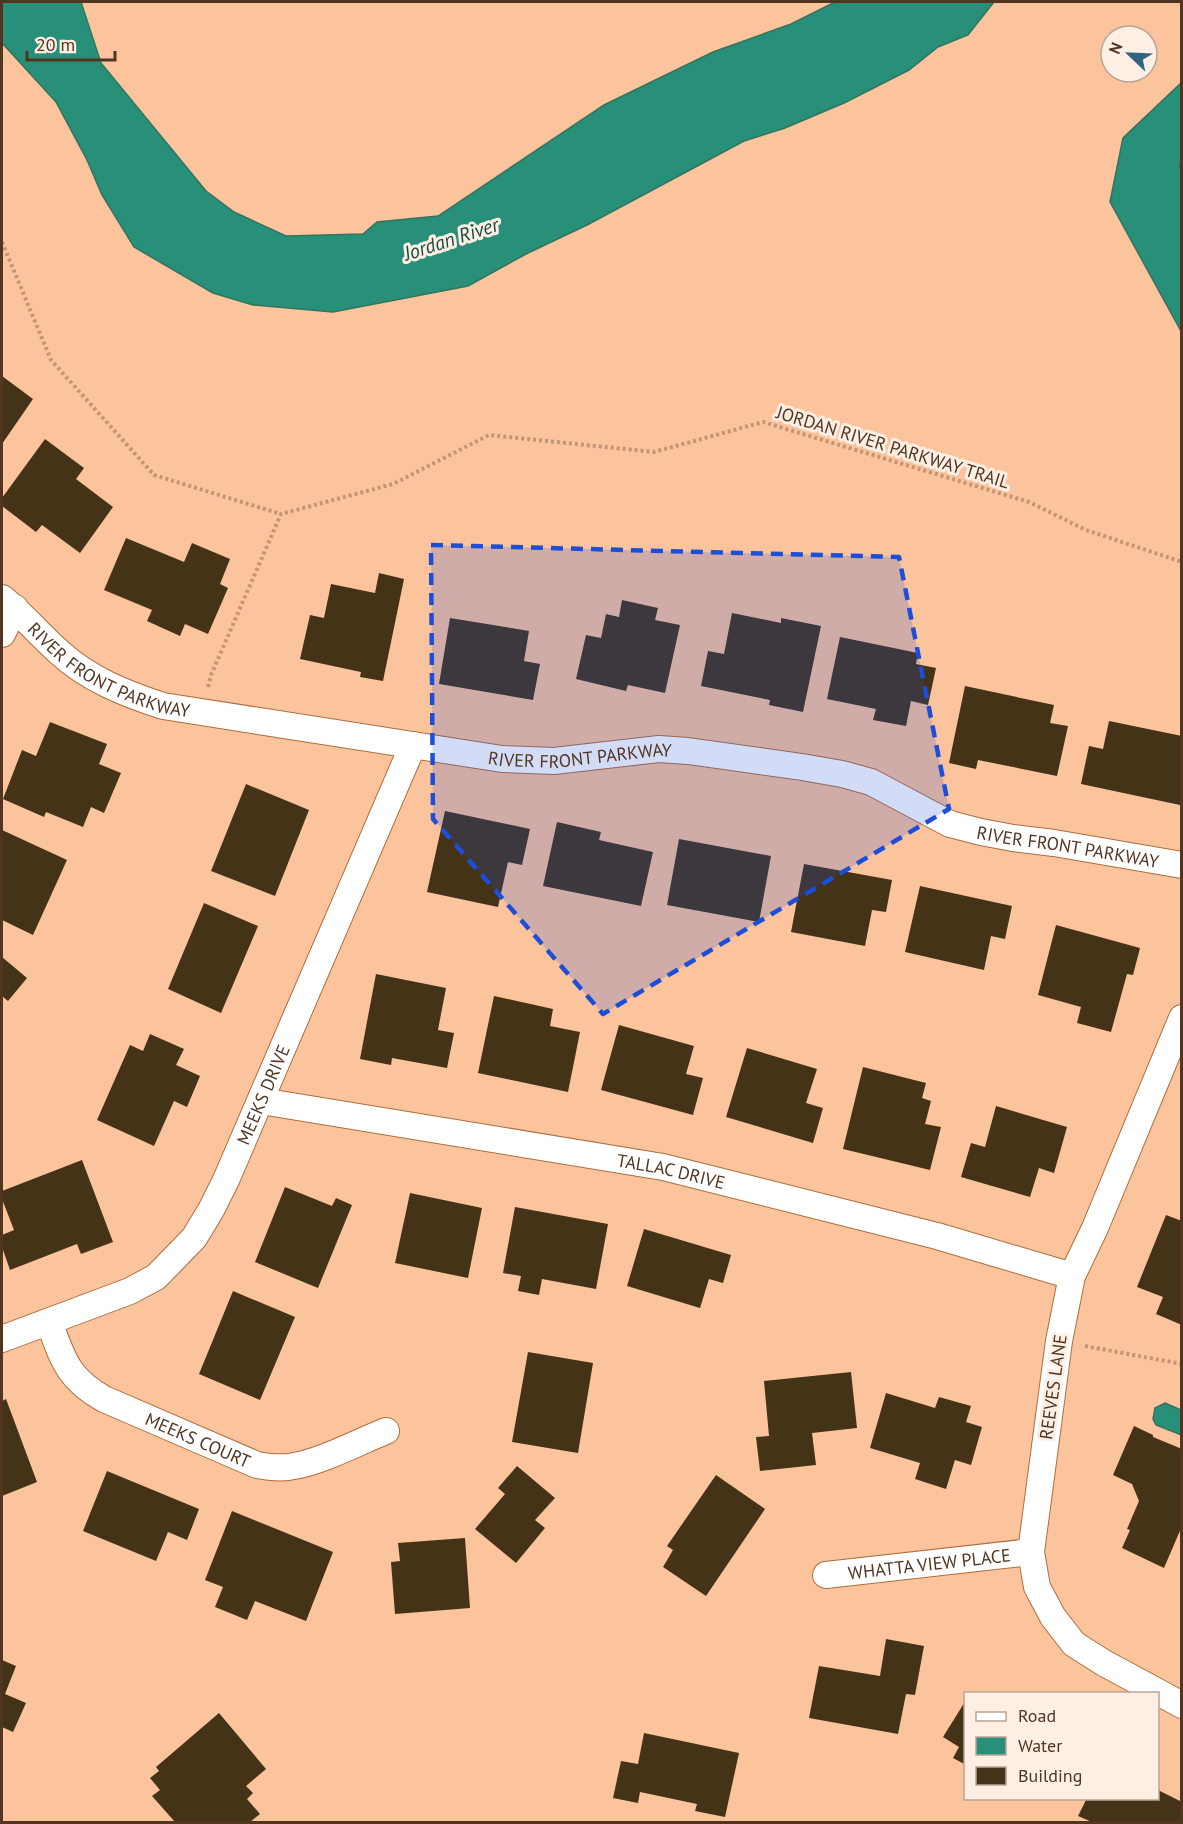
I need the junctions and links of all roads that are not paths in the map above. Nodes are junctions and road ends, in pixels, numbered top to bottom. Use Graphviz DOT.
graph roads {
  1 [pos="8,603"];
  2 [pos="2,634"];
  3 [pos="413,745"];
  4 [pos="1182,865"];
  5 [pos="1182,1018"];
  6 [pos="261,1101"];
  7 [pos="1072,1276"];
  8 [pos="49,1322"];
  9 [pos="2,1339"];
  10 [pos="386,1431"];
  11 [pos="1031,1552"];
  12 [pos="826,1575"];
  13 [pos="1158,1692"];
  14 [pos="1159,1693"];
  15 [pos="1182,1705"];
  1 -- 2 [label="street"];
  1 -- 3 [label="street, RIVER FRONT PARKWAY"];
  3 -- 4 [label="street, RIVER FRONT PARKWAY"];
  3 -- 6 [label="street, MEEKS DRIVE"];
  5 -- 7 [label="street, REEVES LANE"];
  6 -- 7 [label="street, TALLAC DRIVE"];
  6 -- 8 [label="street, MEEKS DRIVE"];
  7 -- 11 [label="street, REEVES LANE"];
  8 -- 9 [label="street, MEEKS DRIVE"];
  8 -- 10 [label="street, MEEKS COURT"];
  11 -- 12 [label="street, WHATTA VIEW PLACE"];
  11 -- 13 [label="street, REEVES LANE"];
  14 -- 15 [label="street, REEVES LANE"];
}
